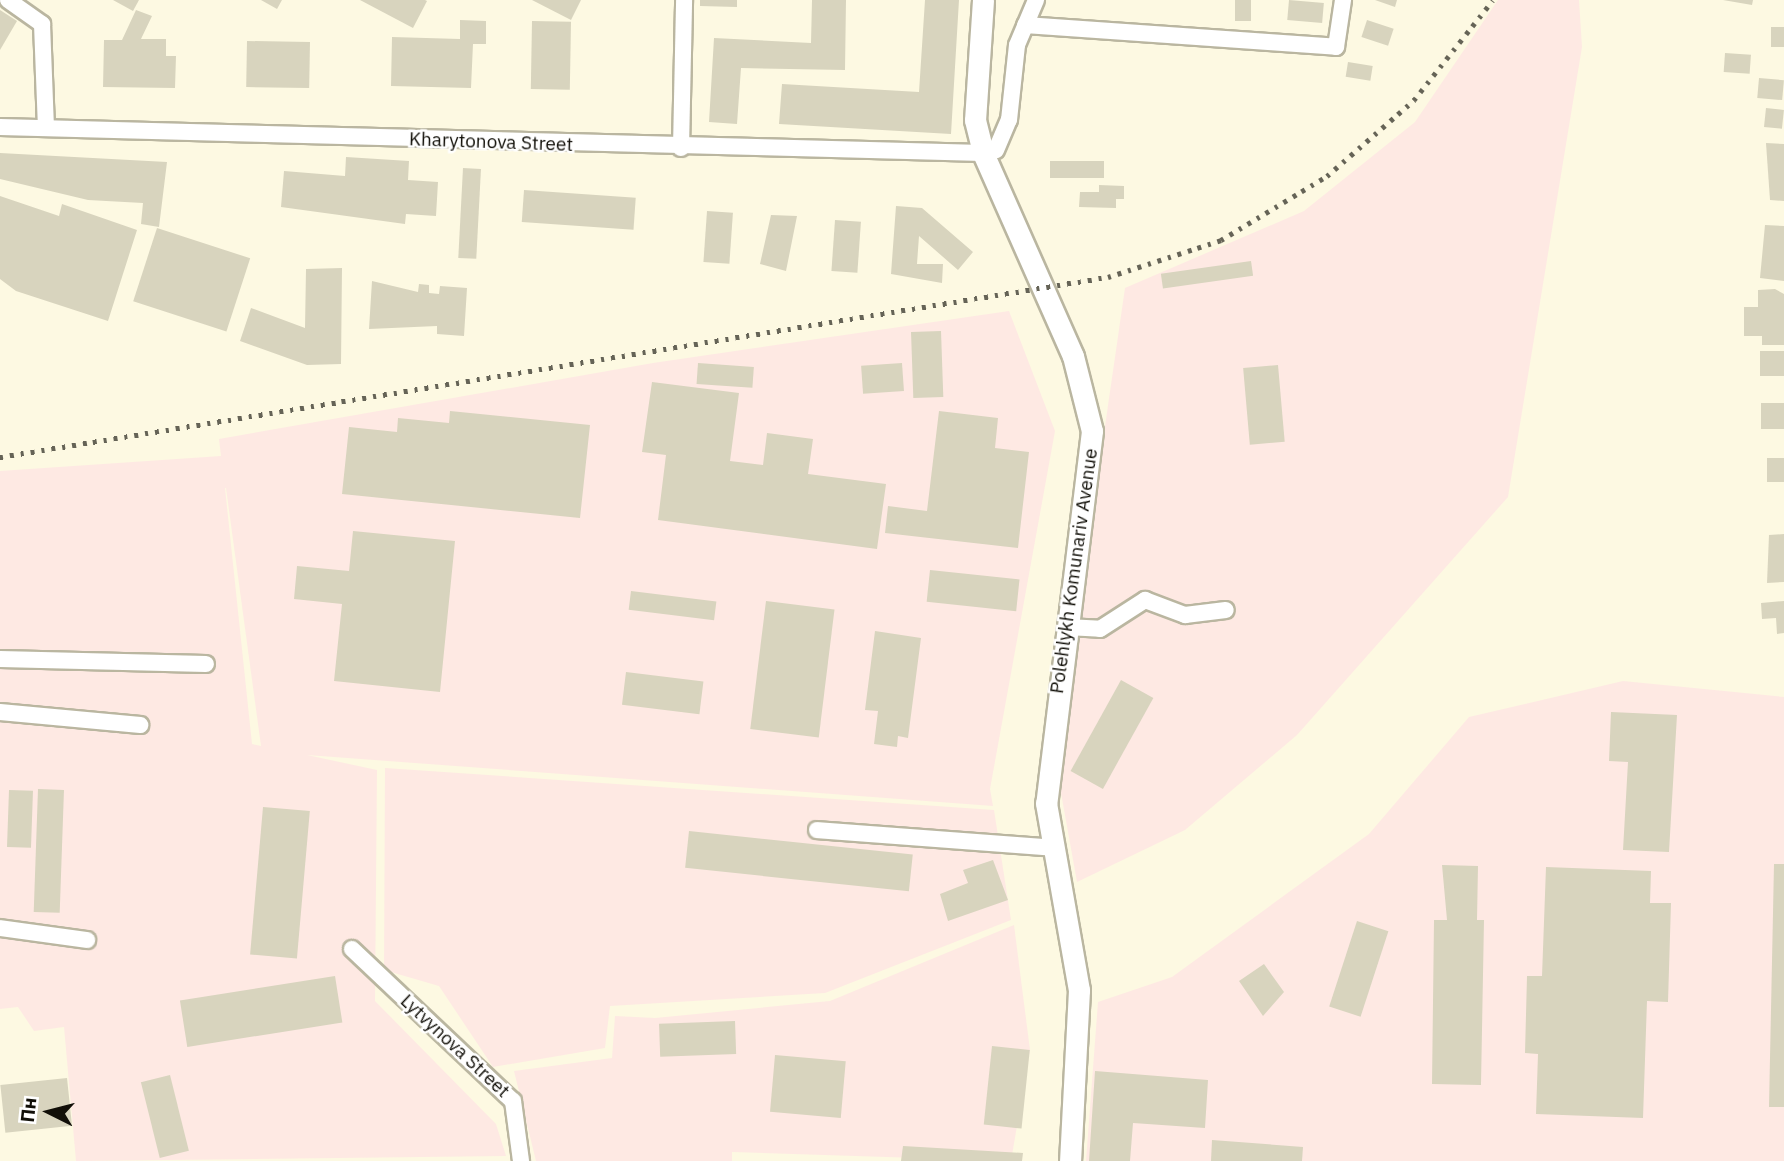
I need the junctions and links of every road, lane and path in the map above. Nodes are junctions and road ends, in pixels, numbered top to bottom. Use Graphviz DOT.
graph roads {
  1 [pos="8,0"];
  2 [pos="684,0"];
  3 [pos="983,0"];
  4 [pos="1036,0"];
  5 [pos="1343,0"];
  6 [pos="1025,25"];
  7 [pos="0,127"];
  8 [pos="46,128"];
  9 [pos="681,148"];
  10 [pos="983,153"];
  11 [pos="1226,610"];
  12 [pos="1067,627"];
  13 [pos="0,659"];
  14 [pos="206,664"];
  15 [pos="0,712"];
  16 [pos="140,725"];
  17 [pos="817,830"];
  18 [pos="1055,848"];
  19 [pos="0,928"];
  20 [pos="87,940"];
  21 [pos="352,949"];
  22 [pos="521,1161"];
  23 [pos="1070,1161"];
  1 -- 8 [label="street"];
  2 -- 9 [label="street"];
  3 -- 10 [label="main road, Polehlykh Komunariv Avenue"];
  4 -- 6 [label="street"];
  5 -- 6 [label="street"];
  6 -- 10 [label="street"];
  7 -- 8 [label="street, Kharytonova Street"];
  8 -- 9 [label="street, Kharytonova Street"];
  9 -- 10 [label="street, Kharytonova Street"];
  10 -- 12 [label="main road, Polehlykh Komunariv Avenue"];
  11 -- 12 [label="street"];
  12 -- 18 [label="main road, Polehlykh Komunariv Avenue"];
  13 -- 14 [label="street"];
  15 -- 16 [label="street"];
  17 -- 18 [label="street"];
  18 -- 23 [label="main road, Polehlykh Komunariv Avenue"];
  19 -- 20 [label="street"];
  21 -- 22 [label="street, Lytvynova Street"];
}
